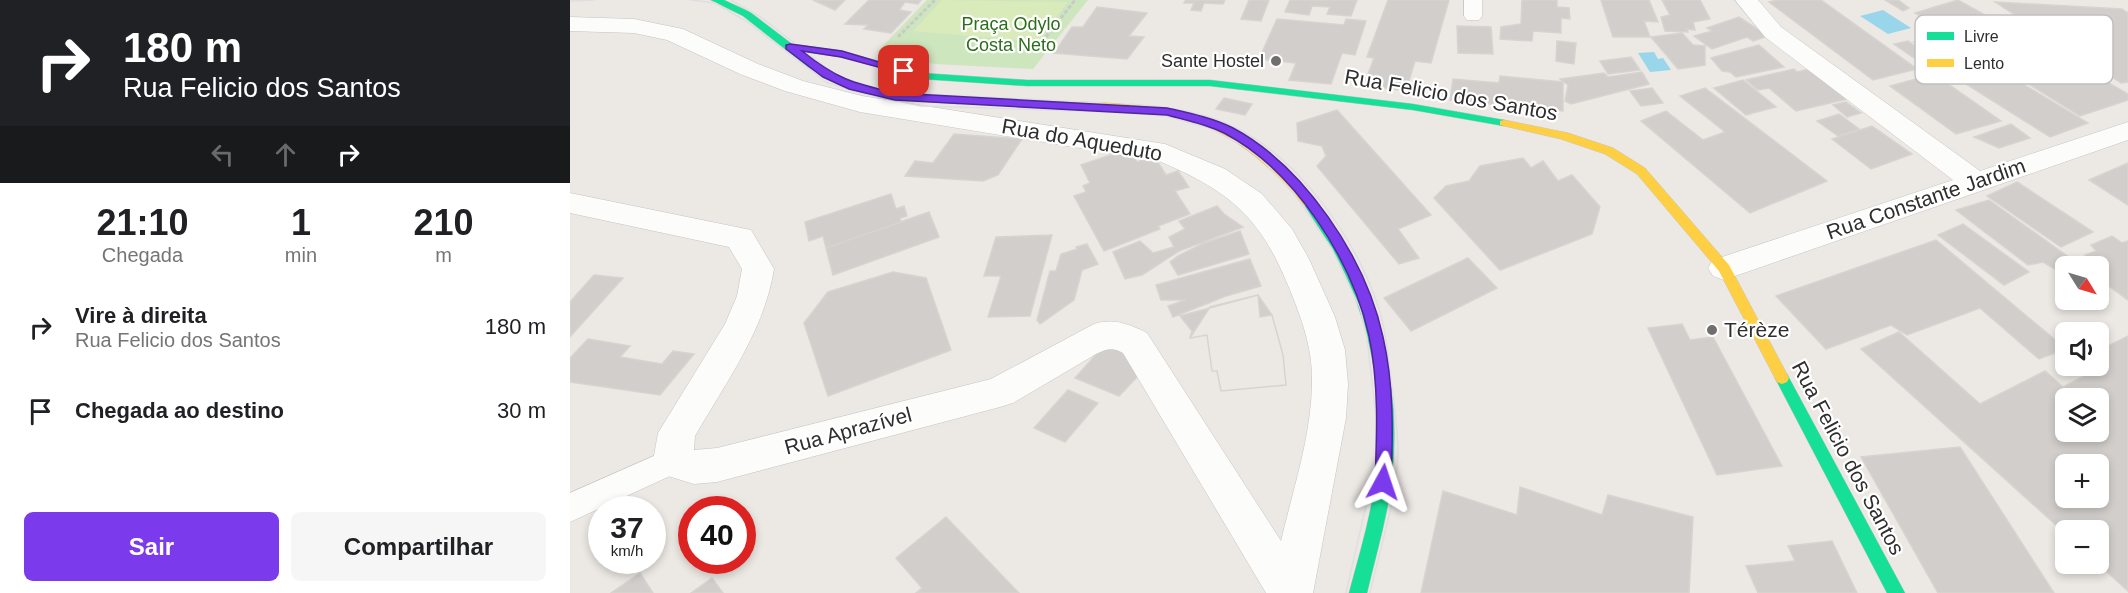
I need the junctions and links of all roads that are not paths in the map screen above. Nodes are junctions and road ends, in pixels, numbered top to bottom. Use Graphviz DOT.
graph roads {
  1 [pos="716,0"];
  2 [pos="1746,0"];
  3 [pos="570,24"];
  4 [pos="790,47"];
  5 [pos="974,102"];
  6 [pos="1020,104"];
  7 [pos="2128,131"];
  8 [pos="1975,182"];
  9 [pos="570,203"];
  10 [pos="1724,268"];
  11 [pos="672,461"];
  12 [pos="570,508"];
  13 [pos="1291,593"];
  14 [pos="1358,593"];
  15 [pos="1896,593"];
  1 -- 4 [label="street"];
  2 -- 8 [label="street"];
  3 -- 13 [label="street, Rua do Aqueduto"];
  4 -- 5 [label="street"];
  4 -- 10 [label="street, Rua Felicio dos Santos"];
  6 -- 14 [label="street"];
  7 -- 8 [label="street, Rua Constante Jardim"];
  8 -- 10 [label="street, Rua Constante Jardim"];
  9 -- 11 [label="street"];
  10 -- 15 [label="street, Rua Felicio dos Santos"];
  11 -- 12 [label="lane"];
  11 -- 13 [label="street, Rua Aprazível"];
}
